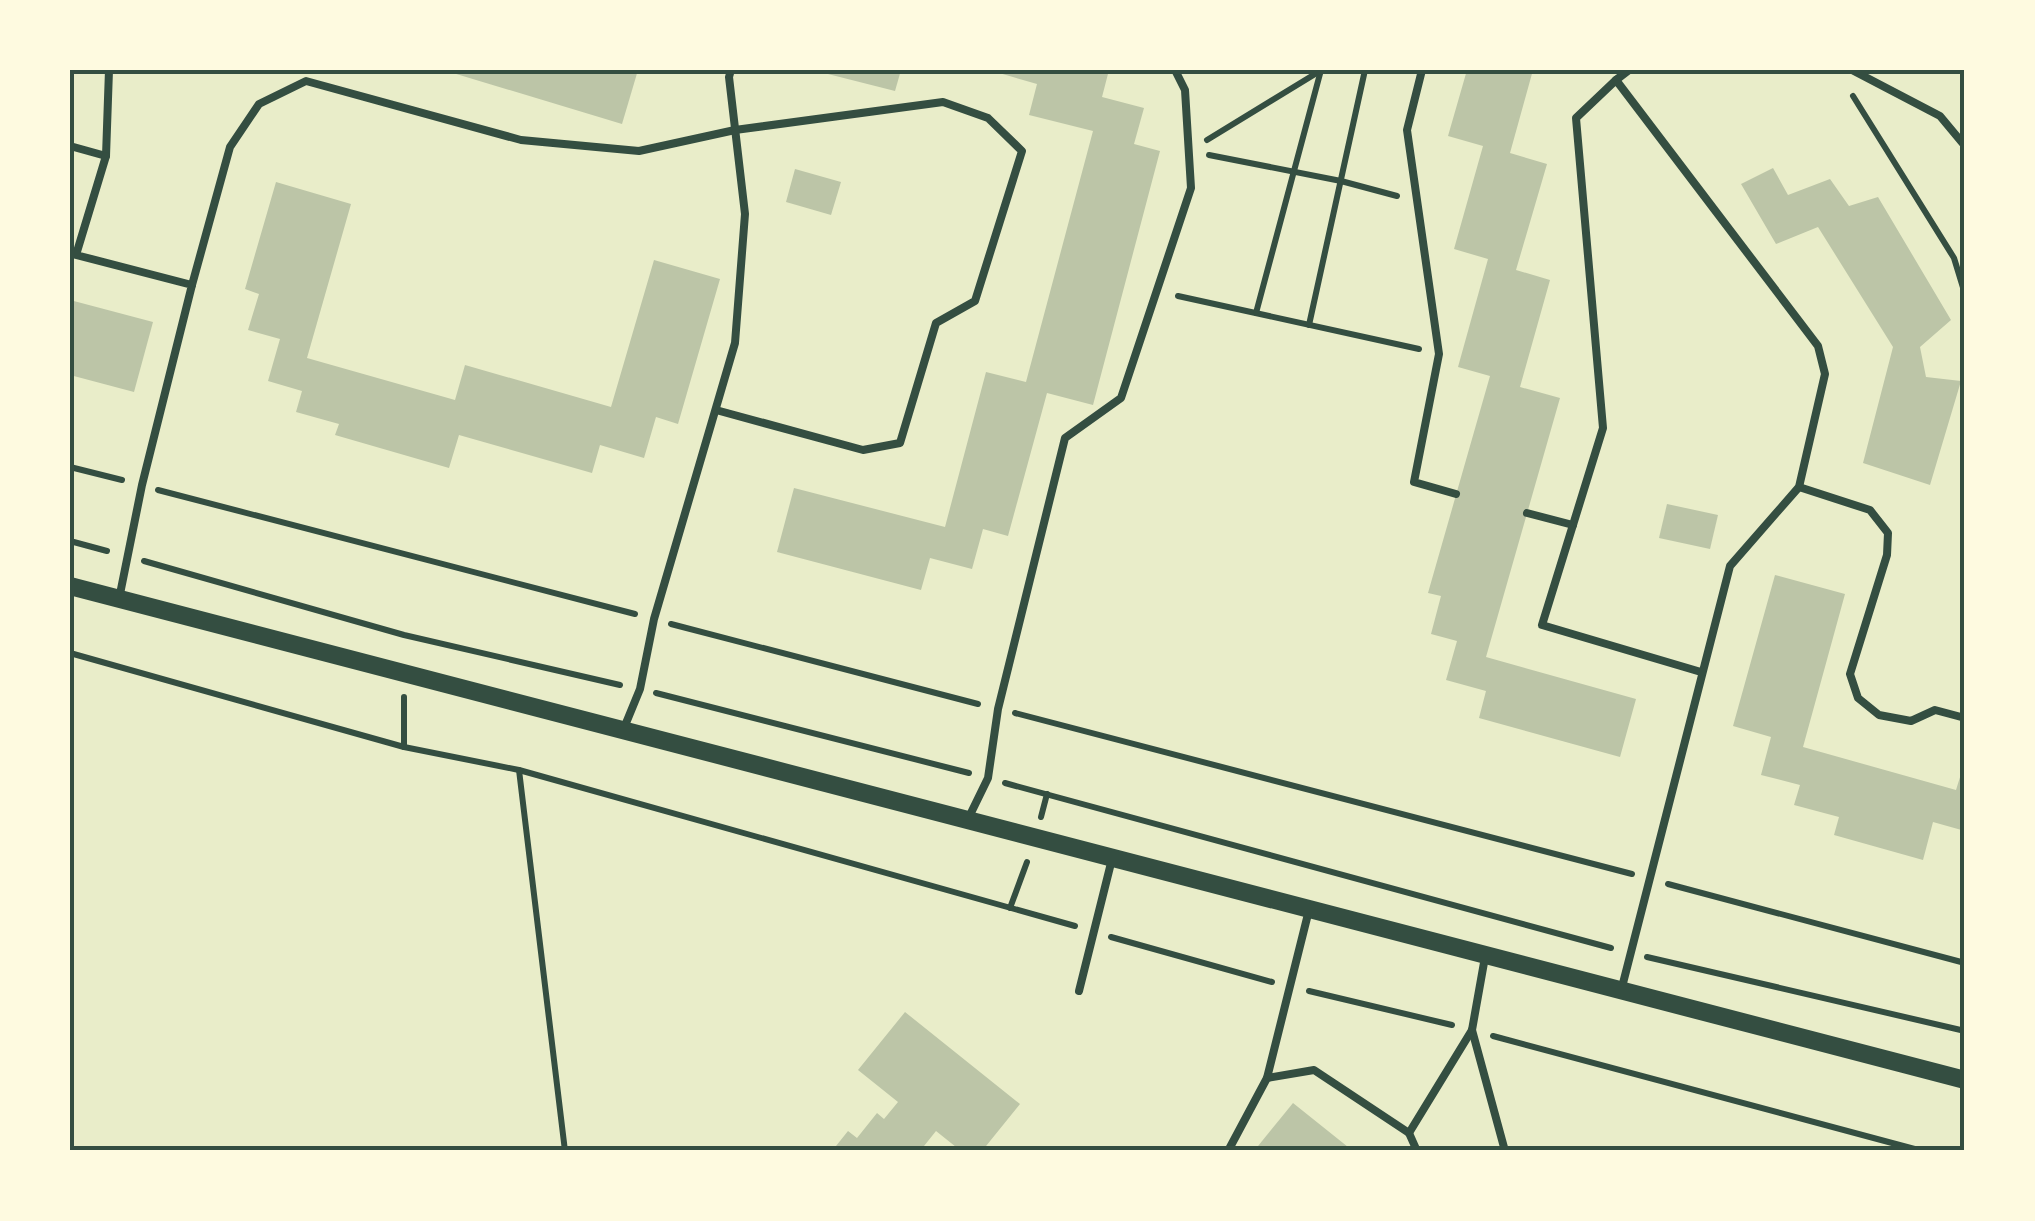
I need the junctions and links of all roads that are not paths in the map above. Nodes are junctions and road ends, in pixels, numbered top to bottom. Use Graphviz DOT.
graph roads {
  1 [pos="109,70"];
  2 [pos="309,70"];
  3 [pos="730,70"];
  4 [pos="1175,70"];
  5 [pos="1422,70"];
  6 [pos="1629,70"];
  7 [pos="1852,70"];
  8 [pos="1616,80"];
  9 [pos="306,81"];
  10 [pos="735,130"];
  11 [pos="70,146"];
  12 [pos="1965,146"];
  13 [pos="106,156"];
  14 [pos="192,285"];
  15 [pos="716,410"];
  16 [pos="1799,488"];
  17 [pos="1456,494"];
  18 [pos="1527,513"];
  19 [pos="1573,525"];
  20 [pos="70,586"];
  21 [pos="119,599"];
  22 [pos="1701,672"];
  23 [pos="1965,718"];
  24 [pos="622,732"];
  25 [pos="967,821"];
  26 [pos="1112,859"];
  27 [pos="1308,910"];
  28 [pos="1486,956"];
  29 [pos="1079,990"];
  30 [pos="1621,991"];
  31 [pos="1472,1030"];
  32 [pos="1267,1078"];
  33 [pos="1965,1080"];
  34 [pos="1410,1133"];
  35 [pos="1228,1151"];
  36 [pos="1417,1151"];
  37 [pos="1505,1151"];
  1 -- 13 [label="lane"];
  2 -- 9 [label="lane"];
  3 -- 10 [label="lane"];
  4 -- 25 [label="lane"];
  5 -- 17 [label="lane"];
  6 -- 8 [label="lane"];
  7 -- 12 [label="lane"];
  8 -- 16 [label="lane"];
  8 -- 19 [label="lane"];
  9 -- 10 [label="lane"];
  9 -- 14 [label="lane"];
  10 -- 15 [label="lane"];
  10 -- 15 [label="lane"];
  11 -- 13 [label="lane"];
  13 -- 14 [label="lane"];
  14 -- 21 [label="lane"];
  15 -- 24 [label="lane"];
  16 -- 22 [label="lane"];
  16 -- 23 [label="lane"];
  18 -- 19 [label="lane"];
  19 -- 22 [label="lane"];
  20 -- 21 [label="street"];
  21 -- 24 [label="street"];
  22 -- 30 [label="lane"];
  24 -- 25 [label="street"];
  25 -- 26 [label="street"];
  26 -- 27 [label="street"];
  26 -- 29 [label="lane"];
  27 -- 28 [label="street"];
  27 -- 32 [label="lane"];
  28 -- 30 [label="street"];
  28 -- 31 [label="lane"];
  30 -- 33 [label="street"];
  31 -- 34 [label="lane"];
  31 -- 37 [label="lane"];
  32 -- 34 [label="lane"];
  32 -- 35 [label="lane"];
  34 -- 36 [label="lane"];
}
